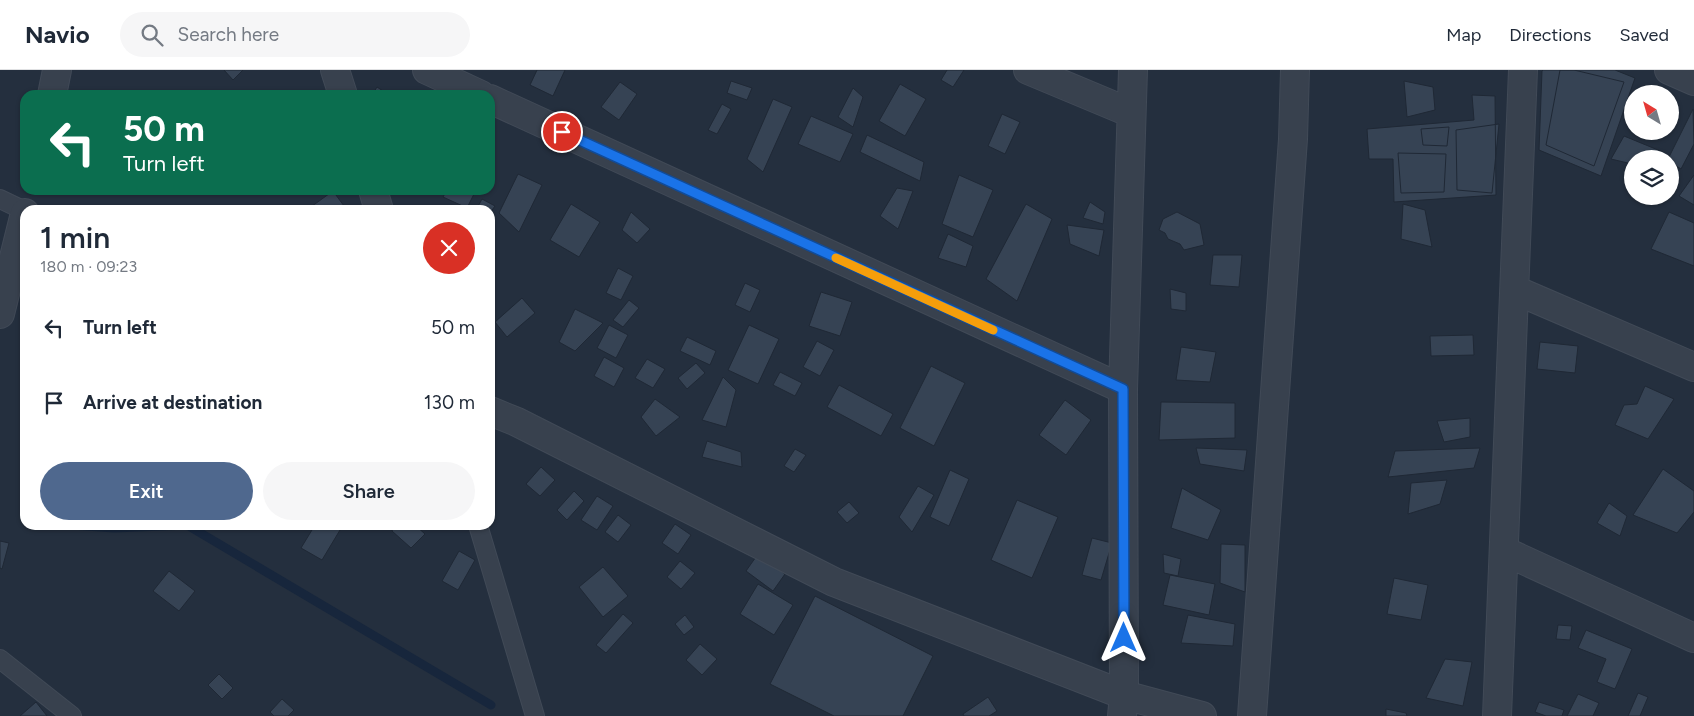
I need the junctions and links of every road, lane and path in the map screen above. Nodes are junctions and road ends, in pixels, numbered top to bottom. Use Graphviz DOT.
graph roads {
  1 [pos="57,70"];
  2 [pos="335,70"];
  3 [pos="427,70"];
  4 [pos="1028,70"];
  5 [pos="1133,70"];
  6 [pos="1295,70"];
  7 [pos="1523,70"];
  8 [pos="1669,70"];
  9 [pos="1694,82"];
  10 [pos="53,90"];
  11 [pos="341,90"];
  12 [pos="470,90"];
  13 [pos="495,101"];
  14 [pos="1130,113"];
  15 [pos="0,199"];
  16 [pos="20,209"];
  17 [pos="20,232"];
  18 [pos="1515,290"];
  19 [pos="0,314"];
  20 [pos="1694,367"];
  21 [pos="1123,389"];
  22 [pos="495,412"];
  23 [pos="479,530"];
  24 [pos="1504,551"];
  25 [pos="1694,638"];
  26 [pos="0,659"];
  27 [pos="1123,706"];
  28 [pos="72,716"];
  29 [pos="534,716"];
  30 [pos="1202,716"];
  31 [pos="1252,716"];
  32 [pos="1497,716"];
  1 -- 10 [label="street"];
  2 -- 11 [label="street"];
  3 -- 12 [label="street"];
  4 -- 14 [label="street"];
  5 -- 14 [label="street"];
  6 -- 31 [label="street"];
  7 -- 18 [label="street"];
  8 -- 9 [label="street"];
  13 -- 21 [label="street"];
  14 -- 21 [label="street"];
  15 -- 16 [label="lane"];
  17 -- 19 [label="street"];
  18 -- 20 [label="street"];
  18 -- 24 [label="street"];
  21 -- 27 [label="street"];
  22 -- 27 [label="street"];
  23 -- 29 [label="lane"];
  24 -- 25 [label="street"];
  24 -- 32 [label="street"];
  26 -- 28 [label="lane"];
  27 -- 30 [label="street"];
}
